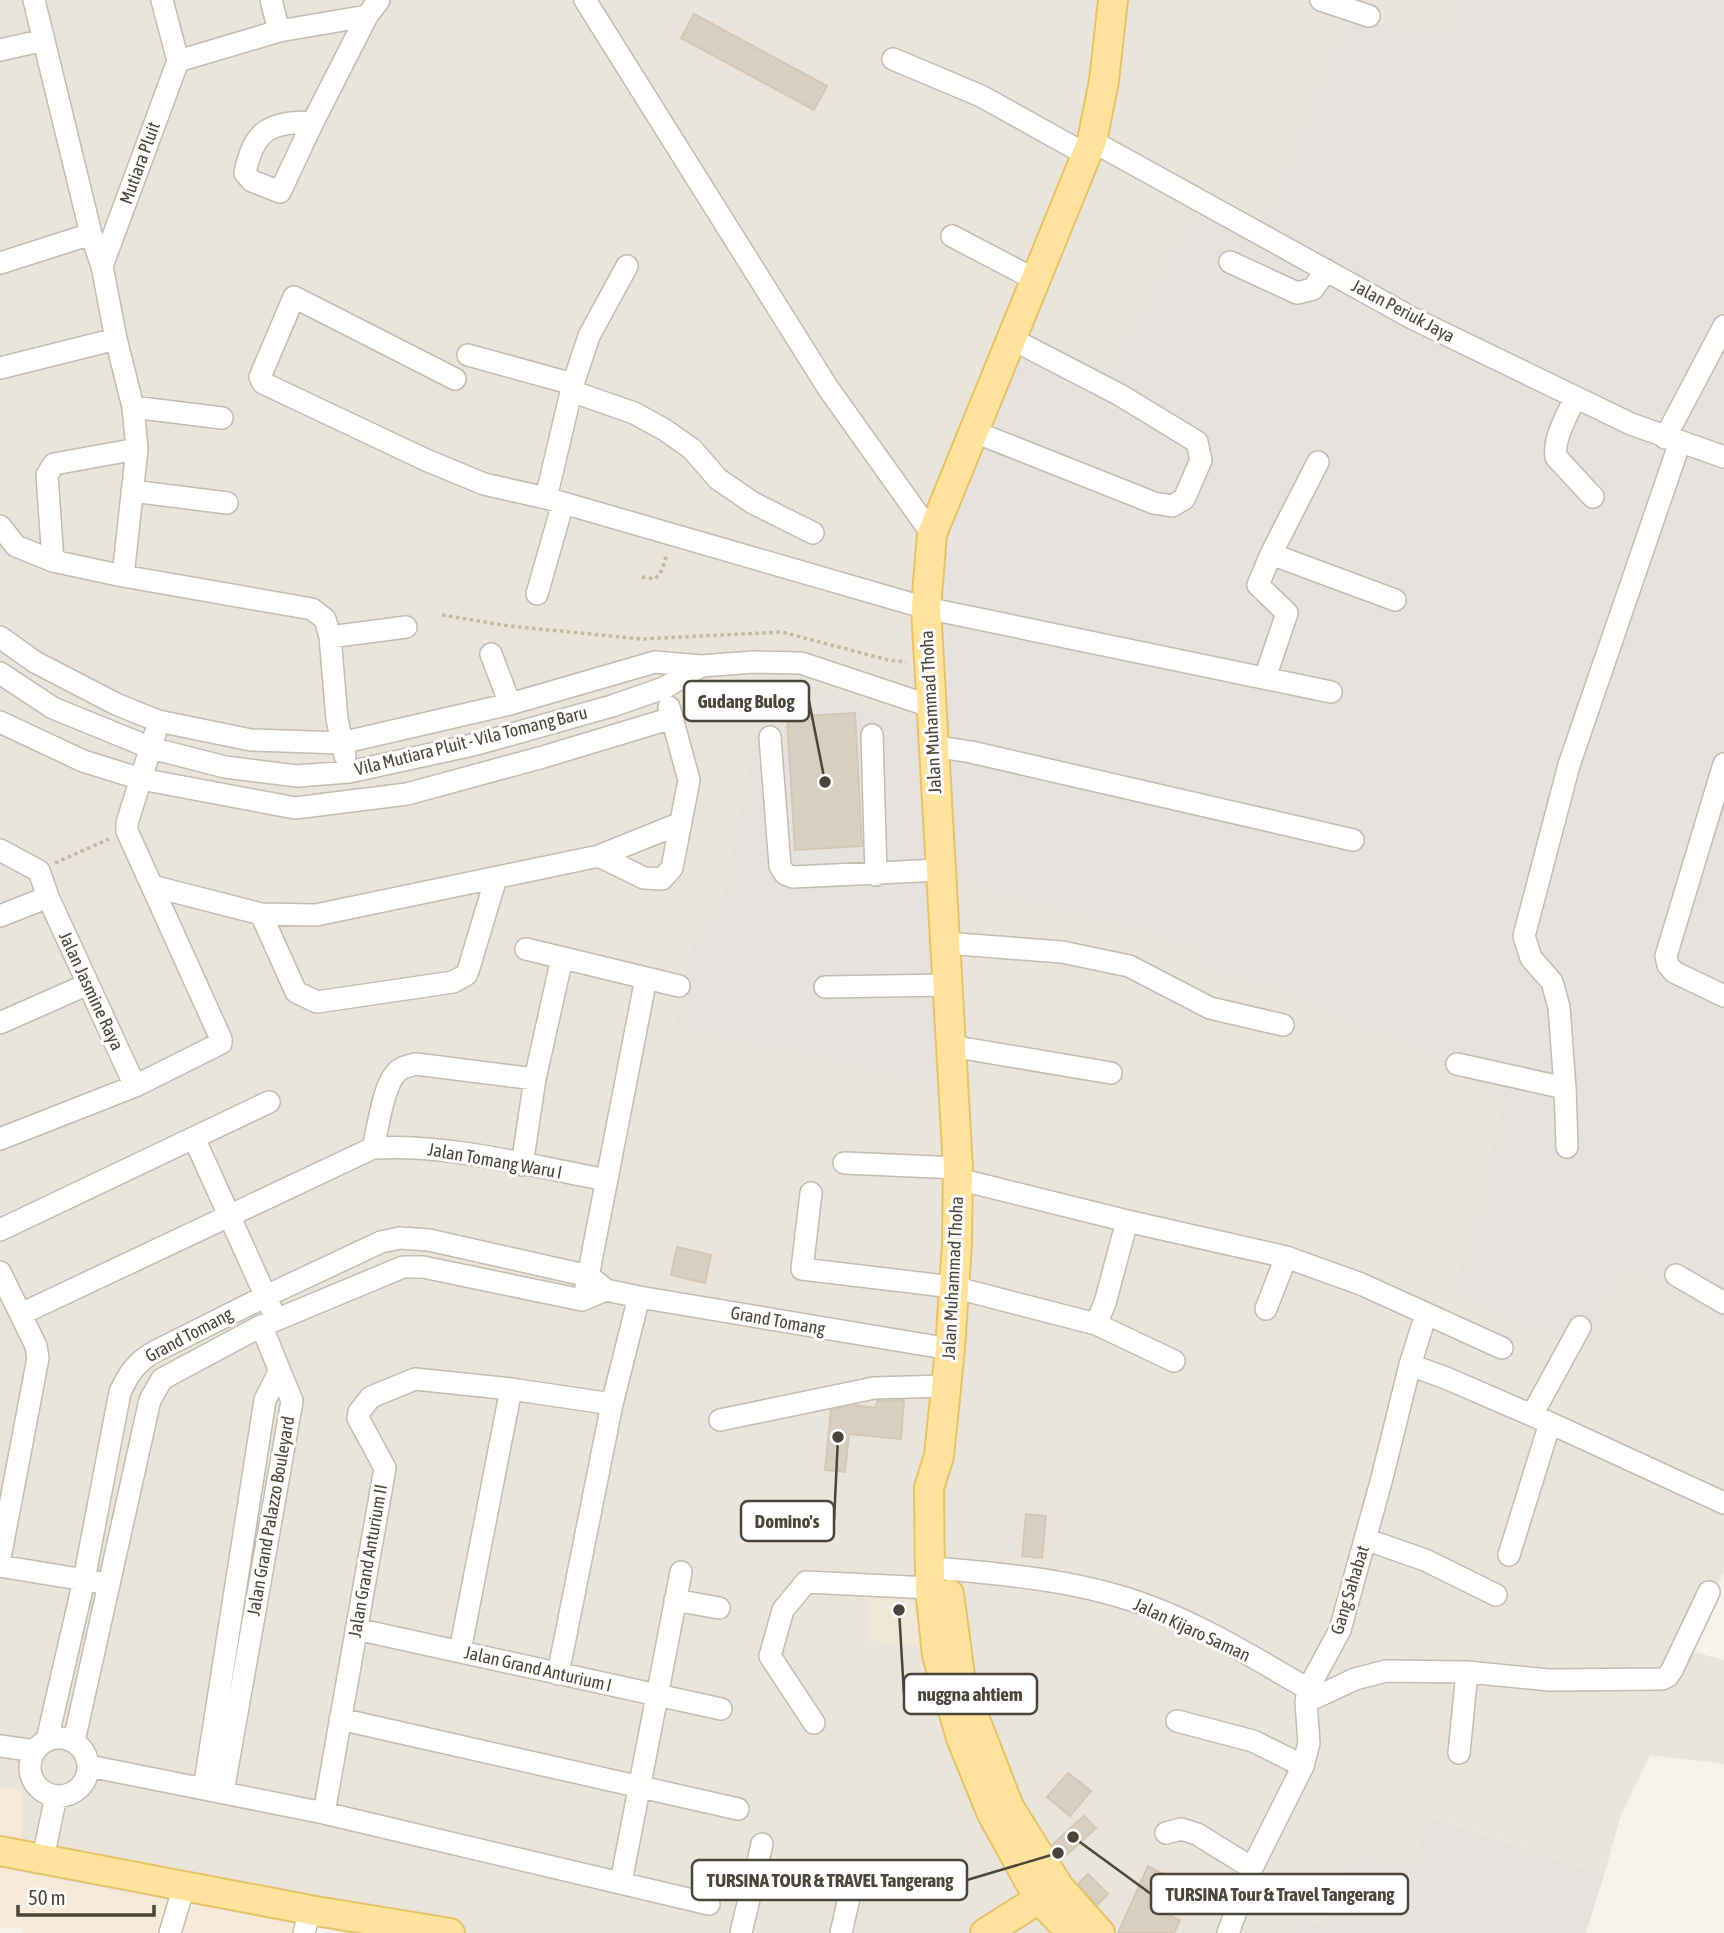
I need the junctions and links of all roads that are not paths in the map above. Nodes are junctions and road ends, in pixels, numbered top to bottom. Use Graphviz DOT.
graph roads {
  1 [pos="34,0"];
  2 [pos="162,0"];
  3 [pos="271,0"];
  4 [pos="585,0"];
  5 [pos="1113,0"];
  6 [pos="1321,0"];
  7 [pos="369,5"];
  8 [pos="1369,16"];
  9 [pos="279,31"];
  10 [pos="44,40"];
  11 [pos="0,50"];
  12 [pos="893,59"];
  13 [pos="178,61"];
  14 [pos="313,122"];
  15 [pos="1089,148"];
  16 [pos="91,234"];
  17 [pos="952,236"];
  18 [pos="1230,262"];
  19 [pos="0,263"];
  20 [pos="626,265"];
  21 [pos="102,266"];
  22 [pos="1326,270"];
  23 [pos="1036,280"];
  24 [pos="1724,326"];
  25 [pos="116,339"];
  26 [pos="1012,339"];
  27 [pos="468,355"];
  28 [pos="0,368"];
  29 [pos="455,379"];
  30 [pos="572,388"];
  31 [pos="1575,397"];
  32 [pos="133,407"];
  33 [pos="222,418"];
  34 [pos="975,432"];
  35 [pos="1673,440"];
  36 [pos="137,449"];
  37 [pos="1724,457"];
  38 [pos="1318,462"];
  39 [pos="132,491"];
  40 [pos="1593,497"];
  41 [pos="554,500"];
  42 [pos="227,503"];
  43 [pos="0,526"];
  44 [pos="813,533"];
  45 [pos="932,534"];
  46 [pos="1271,554"];
  47 [pos="53,561"];
  48 [pos="123,576"];
  49 [pos="537,594"];
  50 [pos="1395,600"];
  51 [pos="926,608"];
  52 [pos="406,627"];
  53 [pos="0,637"];
  54 [pos="330,637"];
  55 [pos="491,654"];
  56 [pos="655,662"];
  57 [pos="701,666"];
  58 [pos="0,673"];
  59 [pos="1265,678"];
  60 [pos="663,688"];
  61 [pos="1331,692"];
  62 [pos="510,704"];
  63 [pos="930,706"];
  64 [pos="672,718"];
  65 [pos="158,721"];
  66 [pos="0,722"];
  67 [pos="872,735"];
  68 [pos="770,737"];
  69 [pos="341,743"];
  70 [pos="477,744"];
  71 [pos="933,746"];
  72 [pos="151,748"];
  73 [pos="1724,764"];
  74 [pos="349,772"];
  75 [pos="485,774"];
  76 [pos="297,776"];
  77 [pos="141,779"];
  78 [pos="295,808"];
  79 [pos="681,822"];
  80 [pos="1353,840"];
  81 [pos="0,849"];
  82 [pos="599,856"];
  83 [pos="940,870"];
  84 [pos="876,874"];
  85 [pos="496,878"];
  86 [pos="152,886"];
  87 [pos="48,897"];
  88 [pos="261,914"];
  89 [pos="0,916"];
  90 [pos="945,943"];
  91 [pos="526,949"];
  92 [pos="562,958"];
  93 [pos="646,978"];
  94 [pos="88,984"];
  95 [pos="948,985"];
  96 [pos="679,986"];
  97 [pos="825,987"];
  98 [pos="1724,996"];
  99 [pos="0,1023"];
  100 [pos="1283,1025"];
  101 [pos="951,1046"];
  102 [pos="1457,1064"];
  103 [pos="1111,1073"];
  104 [pos="535,1079"];
  105 [pos="135,1086"];
  106 [pos="1565,1088"];
  107 [pos="270,1102"];
  108 [pos="194,1138"];
  109 [pos="0,1139"];
  110 [pos="1567,1147"];
  111 [pos="373,1148"];
  112 [pos="844,1163"];
  113 [pos="522,1165"];
  114 [pos="958,1173"];
  115 [pos="607,1181"];
  116 [pos="811,1193"];
  117 [pos="230,1215"];
  118 [pos="1127,1221"];
  119 [pos="0,1230"];
  120 [pos="1286,1257"];
  121 [pos="0,1272"];
  122 [pos="1676,1275"];
  123 [pos="589,1276"];
  124 [pos="953,1287"];
  125 [pos="606,1290"];
  126 [pos="265,1296"];
  127 [pos="639,1297"];
  128 [pos="582,1300"];
  129 [pos="1724,1303"];
  130 [pos="1266,1309"];
  131 [pos="21,1314"];
  132 [pos="1426,1314"];
  133 [pos="268,1323"];
  134 [pos="1096,1324"];
  135 [pos="1580,1327"];
  136 [pos="1502,1348"];
  137 [pos="950,1349"];
  138 [pos="1174,1361"];
  139 [pos="1410,1365"];
  140 [pos="279,1372"];
  141 [pos="946,1386"];
  142 [pos="511,1389"];
  143 [pos="265,1400"];
  144 [pos="292,1401"];
  145 [pos="612,1404"];
  146 [pos="1541,1419"];
  147 [pos="720,1420"];
  148 [pos="7,1480"];
  149 [pos="1724,1503"];
  150 [pos="1366,1539"];
  151 [pos="1509,1555"];
  152 [pos="0,1558"];
  153 [pos="0,1566"];
  154 [pos="681,1572"];
  155 [pos="938,1578"];
  156 [pos="84,1580"];
  157 [pos="109,1584"];
  158 [pos="1709,1592"];
  159 [pos="1496,1595"];
  160 [pos="675,1600"];
  161 [pos="719,1608"];
  162 [pos="241,1629"];
  163 [pos="356,1629"];
  164 [pos="460,1651"];
  165 [pos="1467,1672"];
  166 [pos="558,1674"];
  167 [pos="657,1696"];
  168 [pos="1307,1696"];
  169 [pos="721,1709"];
  170 [pos="340,1719"];
  171 [pos="1177,1721"];
  172 [pos="814,1723"];
  173 [pos="74,1741"];
  174 [pos="0,1746"];
  175 [pos="41,1746"];
  176 [pos="1459,1753"];
  177 [pos="89,1766"];
  178 [pos="1303,1766"];
  179 [pos="639,1787"];
  180 [pos="214,1790"];
  181 [pos="56,1796"];
  182 [pos="738,1809"];
  183 [pos="1001,1810"];
  184 [pos="324,1813"];
  185 [pos="1166,1833"];
  186 [pos="762,1844"];
  187 [pos="0,1851"];
  188 [pos="43,1858"];
  189 [pos="1252,1868"];
  190 [pos="854,1876"];
  191 [pos="621,1882"];
  192 [pos="184,1886"];
  193 [pos="1039,1899"];
  194 [pos="709,1904"];
  195 [pos="307,1922"];
  196 [pos="170,1933"];
  197 [pos="450,1933"];
  198 [pos="741,1933"];
  199 [pos="841,1933"];
  200 [pos="985,1933"];
  201 [pos="1072,1933"];
  202 [pos="1100,1933"];
  203 [pos="1228,1933"];
  1 -- 10 [label="street"];
  2 -- 13 [label="street"];
  3 -- 9 [label="street"];
  4 -- 45 [label="street"];
  5 -- 15 [label="main road, Jalan Muhammad Thoha"];
  6 -- 8 [label="street"];
  7 -- 9 [label="street"];
  7 -- 14 [label="street"];
  9 -- 13 [label="street"];
  10 -- 11 [label="street"];
  10 -- 16 [label="street"];
  12 -- 15 [label="street, Jalan Periuk Jaya"];
  13 -- 21 [label="street, Mutiara Pluit"];
  15 -- 22 [label="street, Jalan Periuk Jaya"];
  15 -- 23 [label="main road, Jalan Muhammad Thoha"];
  16 -- 19 [label="street"];
  16 -- 21 [label="street"];
  17 -- 23 [label="street"];
  18 -- 22 [label="street"];
  20 -- 30 [label="street"];
  21 -- 25 [label="street"];
  22 -- 31 [label="street, Jalan Periuk Jaya"];
  23 -- 26 [label="main road, Jalan Muhammad Thoha"];
  24 -- 35 [label="street"];
  25 -- 28 [label="street"];
  25 -- 32 [label="street"];
  26 -- 34 [label="main road, Jalan Muhammad Thoha"];
  26 -- 34 [label="street"];
  27 -- 30 [label="street"];
  29 -- 41 [label="street"];
  30 -- 41 [label="street"];
  30 -- 44 [label="street"];
  31 -- 35 [label="street, Jalan Periuk Jaya"];
  31 -- 40 [label="street"];
  32 -- 33 [label="street"];
  32 -- 36 [label="street"];
  34 -- 45 [label="main road, Jalan Muhammad Thoha"];
  35 -- 37 [label="street, Jalan Periuk Jaya"];
  35 -- 106 [label="street"];
  36 -- 39 [label="street"];
  36 -- 47 [label="street"];
  38 -- 46 [label="street"];
  39 -- 42 [label="street"];
  39 -- 48 [label="street"];
  41 -- 49 [label="street"];
  41 -- 51 [label="street"];
  43 -- 47 [label="street"];
  45 -- 51 [label="main road, Jalan Muhammad Thoha"];
  46 -- 50 [label="street"];
  46 -- 59 [label="street"];
  47 -- 48 [label="street"];
  48 -- 54 [label="street"];
  51 -- 59 [label="street"];
  51 -- 63 [label="main road, Jalan Muhammad Thoha"];
  52 -- 54 [label="street"];
  53 -- 65 [label="street, Vila Mutiara Pluit - Vila Tomang Baru"];
  54 -- 69 [label="street"];
  55 -- 62 [label="street"];
  56 -- 57 [label="street, Vila Mutiara Pluit - Vila Tomang Baru"];
  56 -- 60 [label="street"];
  56 -- 62 [label="street, Vila Mutiara Pluit - Vila Tomang Baru"];
  57 -- 60 [label="street, Vila Mutiara Pluit - Vila Tomang Baru"];
  57 -- 63 [label="street, Vila Mutiara Pluit - Vila Tomang Baru"];
  58 -- 72 [label="street, Vila Mutiara Pluit - Vila Tomang Baru"];
  59 -- 61 [label="street"];
  60 -- 64 [label="street"];
  60 -- 70 [label="street, Vila Mutiara Pluit - Vila Tomang Baru"];
  62 -- 69 [label="street, Vila Mutiara Pluit - Vila Tomang Baru"];
  63 -- 71 [label="main road, Jalan Muhammad Thoha"];
  64 -- 75 [label="street"];
  64 -- 79 [label="street"];
  65 -- 69 [label="street, Vila Mutiara Pluit - Vila Tomang Baru"];
  65 -- 72 [label="street"];
  66 -- 77 [label="street"];
  67 -- 84 [label="street"];
  68 -- 84 [label="street"];
  69 -- 74 [label="street"];
  70 -- 74 [label="street, Vila Mutiara Pluit - Vila Tomang Baru"];
  70 -- 75 [label="street"];
  71 -- 80 [label="street"];
  71 -- 83 [label="main road, Jalan Muhammad Thoha"];
  72 -- 76 [label="street, Vila Mutiara Pluit - Vila Tomang Baru"];
  72 -- 77 [label="street"];
  73 -- 98 [label="street"];
  74 -- 76 [label="street, Vila Mutiara Pluit - Vila Tomang Baru"];
  75 -- 78 [label="street"];
  76 -- 78 [label="street"];
  77 -- 78 [label="street"];
  77 -- 86 [label="street"];
  79 -- 82 [label="street"];
  79 -- 82 [label="street"];
  81 -- 87 [label="street, Jalan Jasmine Raya"];
  82 -- 85 [label="street"];
  83 -- 84 [label="street"];
  83 -- 90 [label="main road, Jalan Muhammad Thoha"];
  85 -- 88 [label="street"];
  85 -- 88 [label="street"];
  86 -- 88 [label="street"];
  86 -- 105 [label="street"];
  87 -- 89 [label="street"];
  87 -- 94 [label="street, Jalan Jasmine Raya"];
  90 -- 95 [label="main road, Jalan Muhammad Thoha"];
  90 -- 100 [label="street"];
  91 -- 92 [label="street"];
  92 -- 93 [label="street"];
  92 -- 104 [label="street"];
  93 -- 96 [label="street"];
  93 -- 115 [label="street"];
  94 -- 99 [label="street"];
  94 -- 105 [label="street, Jalan Jasmine Raya"];
  95 -- 97 [label="street"];
  95 -- 101 [label="main road, Jalan Muhammad Thoha"];
  101 -- 103 [label="street"];
  101 -- 114 [label="main road, Jalan Muhammad Thoha"];
  102 -- 106 [label="street"];
  104 -- 111 [label="street"];
  104 -- 113 [label="street"];
  105 -- 109 [label="street"];
  106 -- 110 [label="street"];
  107 -- 108 [label="street"];
  108 -- 117 [label="street, Jalan Grand Palazzo Bouleyard"];
  108 -- 119 [label="street"];
  111 -- 113 [label="street, Jalan Tomang Waru I"];
  111 -- 117 [label="street, Jalan Tomang Waru I"];
  112 -- 114 [label="street"];
  113 -- 115 [label="street, Jalan Tomang Waru I"];
  114 -- 118 [label="street"];
  114 -- 124 [label="main road, Jalan Muhammad Thoha"];
  115 -- 123 [label="street"];
  116 -- 124 [label="street"];
  117 -- 126 [label="street, Jalan Grand Palazzo Bouleyard"];
  117 -- 131 [label="street, Jalan Tomang Waru I"];
  118 -- 120 [label="street"];
  118 -- 134 [label="street"];
  120 -- 130 [label="street"];
  120 -- 132 [label="street"];
  121 -- 131 [label="street"];
  122 -- 129 [label="street"];
  123 -- 125 [label="street, Grand Tomang"];
  123 -- 126 [label="street, Grand Tomang"];
  123 -- 128 [label="street"];
  124 -- 134 [label="street"];
  124 -- 137 [label="main road, Jalan Muhammad Thoha"];
  125 -- 127 [label="street, Grand Tomang"];
  125 -- 128 [label="street"];
  126 -- 133 [label="street, Jalan Grand Palazzo Bouleyard"];
  126 -- 156 [label="street, Grand Tomang"];
  127 -- 137 [label="street, Grand Tomang"];
  127 -- 145 [label="street"];
  128 -- 133 [label="street, Grand Tomang"];
  131 -- 148 [label="street"];
  132 -- 136 [label="street"];
  132 -- 139 [label="street, Gang Sahabat"];
  133 -- 140 [label="street, Jalan Grand Palazzo Bouleyard"];
  133 -- 157 [label="street, Grand Tomang"];
  134 -- 138 [label="street"];
  135 -- 146 [label="street"];
  137 -- 141 [label="main road, Jalan Muhammad Thoha"];
  139 -- 146 [label="street"];
  139 -- 150 [label="street, Gang Sahabat"];
  140 -- 143 [label="street, Jalan Grand Palazzo Bouleyard"];
  140 -- 144 [label="street, Jalan Grand Palazzo Bouleyard"];
  141 -- 147 [label="street"];
  141 -- 155 [label="main road, Jalan Muhammad Thoha"];
  142 -- 145 [label="street, Jalan Grand Anturium II"];
  142 -- 163 [label="street, Jalan Grand Anturium II"];
  142 -- 164 [label="street"];
  143 -- 144 [label="street, Jalan Grand Palazzo Bouleyard"];
  143 -- 162 [label="street, Jalan Grand Palazzo Bouleyard"];
  144 -- 162 [label="street, Jalan Grand Palazzo Bouleyard"];
  145 -- 166 [label="street"];
  146 -- 149 [label="street"];
  146 -- 151 [label="street"];
  148 -- 152 [label="street"];
  150 -- 159 [label="street"];
  150 -- 168 [label="street, Gang Sahabat"];
  153 -- 156 [label="street"];
  154 -- 160 [label="street"];
  155 -- 168 [label="street, Jalan Kijaro Saman"];
  155 -- 172 [label="street, Jalan Kijaro Saman"];
  155 -- 183 [label="main road, Jalan Muhammad Thoha"];
  156 -- 157 [label="street"];
  156 -- 175 [label="street, Grand Tomang"];
  157 -- 173 [label="street, Grand Tomang"];
  158 -- 165 [label="street"];
  160 -- 161 [label="street"];
  160 -- 167 [label="street"];
  162 -- 180 [label="street, Jalan Grand Palazzo Bouleyard"];
  163 -- 164 [label="street, Jalan Grand Anturium I"];
  163 -- 170 [label="street, Jalan Grand Anturium II"];
  164 -- 166 [label="street, Jalan Grand Anturium I"];
  165 -- 168 [label="street"];
  165 -- 176 [label="street"];
  166 -- 167 [label="street, Jalan Grand Anturium I"];
  167 -- 169 [label="street, Jalan Grand Anturium I"];
  167 -- 179 [label="street"];
  168 -- 178 [label="street"];
  170 -- 179 [label="street"];
  170 -- 184 [label="street, Jalan Grand Anturium II"];
  171 -- 178 [label="street"];
  173 -- 175 [label="street"];
  173 -- 177 [label="street"];
  174 -- 175 [label="street"];
  175 -- 181 [label="street"];
  177 -- 180 [label="street"];
  177 -- 181 [label="street"];
  178 -- 189 [label="street"];
  179 -- 182 [label="street"];
  179 -- 191 [label="street"];
  180 -- 184 [label="street"];
  181 -- 188 [label="street"];
  183 -- 193 [label="main road, Jalan Muhammad Thoha"];
  183 -- 202 [label="main road, Jalan Muhammad Thoha"];
  184 -- 191 [label="street"];
  185 -- 189 [label="street"];
  186 -- 198 [label="street"];
  187 -- 188 [label="main road"];
  188 -- 192 [label="main road"];
  189 -- 203 [label="street"];
  190 -- 199 [label="street"];
  191 -- 194 [label="street"];
  192 -- 195 [label="main road"];
  192 -- 196 [label="street"];
  193 -- 200 [label="main road"];
  193 -- 201 [label="main road, Jalan Muhammad Thoha"];
  195 -- 197 [label="main road"];
}
